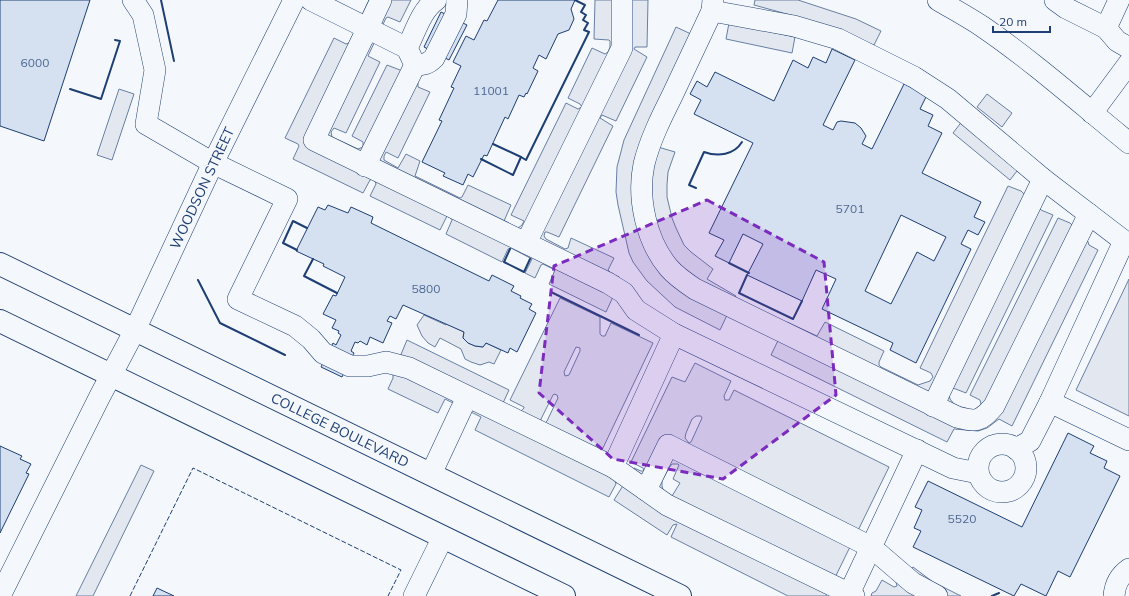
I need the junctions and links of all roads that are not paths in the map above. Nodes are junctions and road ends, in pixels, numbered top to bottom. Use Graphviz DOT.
graph roads {
  1 [pos="133,0"];
  2 [pos="294,0"];
  3 [pos="311,0"];
  4 [pos="381,0"];
  5 [pos="436,0"];
  6 [pos="457,0"];
  7 [pos="622,0"];
  8 [pos="938,0"];
  9 [pos="1055,0"];
  10 [pos="1119,0"];
  11 [pos="713,5"];
  12 [pos="367,28"];
  13 [pos="1106,28"];
  14 [pos="1129,48"];
  15 [pos="411,56"];
  16 [pos="1129,63"];
  17 [pos="1092,113"];
  18 [pos="1129,143"];
  19 [pos="213,162"];
  20 [pos="365,166"];
  21 [pos="1043,179"];
  22 [pos="1089,214"];
  23 [pos="1127,239"];
  24 [pos="526,243"];
  25 [pos="0,264"];
  26 [pos="0,321"];
  27 [pos="135,330"];
  28 [pos="674,334"];
  29 [pos="111,375"];
  30 [pos="467,397"];
  31 [pos="1050,402"];
  32 [pos="933,406"];
  33 [pos="1129,440"];
  34 [pos="1016,449"];
  35 [pos="917,450"];
  36 [pos="613,467"];
  37 [pos="978,473"];
  38 [pos="431,474"];
  39 [pos="646,490"];
  40 [pos="442,537"];
  41 [pos="871,547"];
  42 [pos="1129,569"];
  43 [pos="556,594"];
  44 [pos="851,595"];
  45 [pos="0,596"];
  46 [pos="414,596"];
  47 [pos="680,596"];
  48 [pos="937,596"];
  49 [pos="1114,596"];
  1 -- 19 [label="street"];
  2 -- 19 [label="street, WOODSON STREET"];
  3 -- 12 [label="street"];
  4 -- 12 [label="street"];
  5 -- 15 [label="street"];
  6 -- 15 [label="street"];
  7 -- 24 [label="street"];
  8 -- 17 [label="street"];
  9 -- 13 [label="street"];
  10 -- 13 [label="street"];
  11 -- 21 [label="street"];
  11 -- 32 [label="street"];
  12 -- 15 [label="street"];
  12 -- 20 [label="street"];
  13 -- 14 [label="street"];
  15 -- 20 [label="street"];
  16 -- 17 [label="street"];
  17 -- 18 [label="street"];
  19 -- 27 [label="street, WOODSON STREET"];
  19 -- 30 [label="street"];
  20 -- 24 [label="street"];
  21 -- 22 [label="street"];
  21 -- 32 [label="street"];
  22 -- 23 [label="street"];
  22 -- 32 [label="street"];
  23 -- 31 [label="street"];
  24 -- 28 [label="street"];
  25 -- 27 [label="main road, COLLEGE BOULEVARD"];
  26 -- 29 [label="main road"];
  27 -- 29 [label="street, WOODSON STREET"];
  27 -- 38 [label="main road, COLLEGE BOULEVARD"];
  28 -- 35 [label="street"];
  28 -- 36 [label="street"];
  29 -- 40 [label="main road"];
  29 -- 45 [label="street, WOODSON STREET"];
  30 -- 36 [label="street"];
  30 -- 38 [label="street"];
  31 -- 33 [label="street"];
  31 -- 34 [label="street"];
  34 -- 37 [label="street"];
  34 -- 37 [label="street"];
  35 -- 37 [label="street"];
  35 -- 41 [label="street"];
  36 -- 39 [label="street"];
  38 -- 47 [label="main road, COLLEGE BOULEVARD"];
  39 -- 41 [label="street"];
  39 -- 44 [label="street"];
  40 -- 43 [label="main road"];
  40 -- 46 [label="street"];
  41 -- 44 [label="street"];
  41 -- 48 [label="street"];
  42 -- 49 [label="street"];
}
